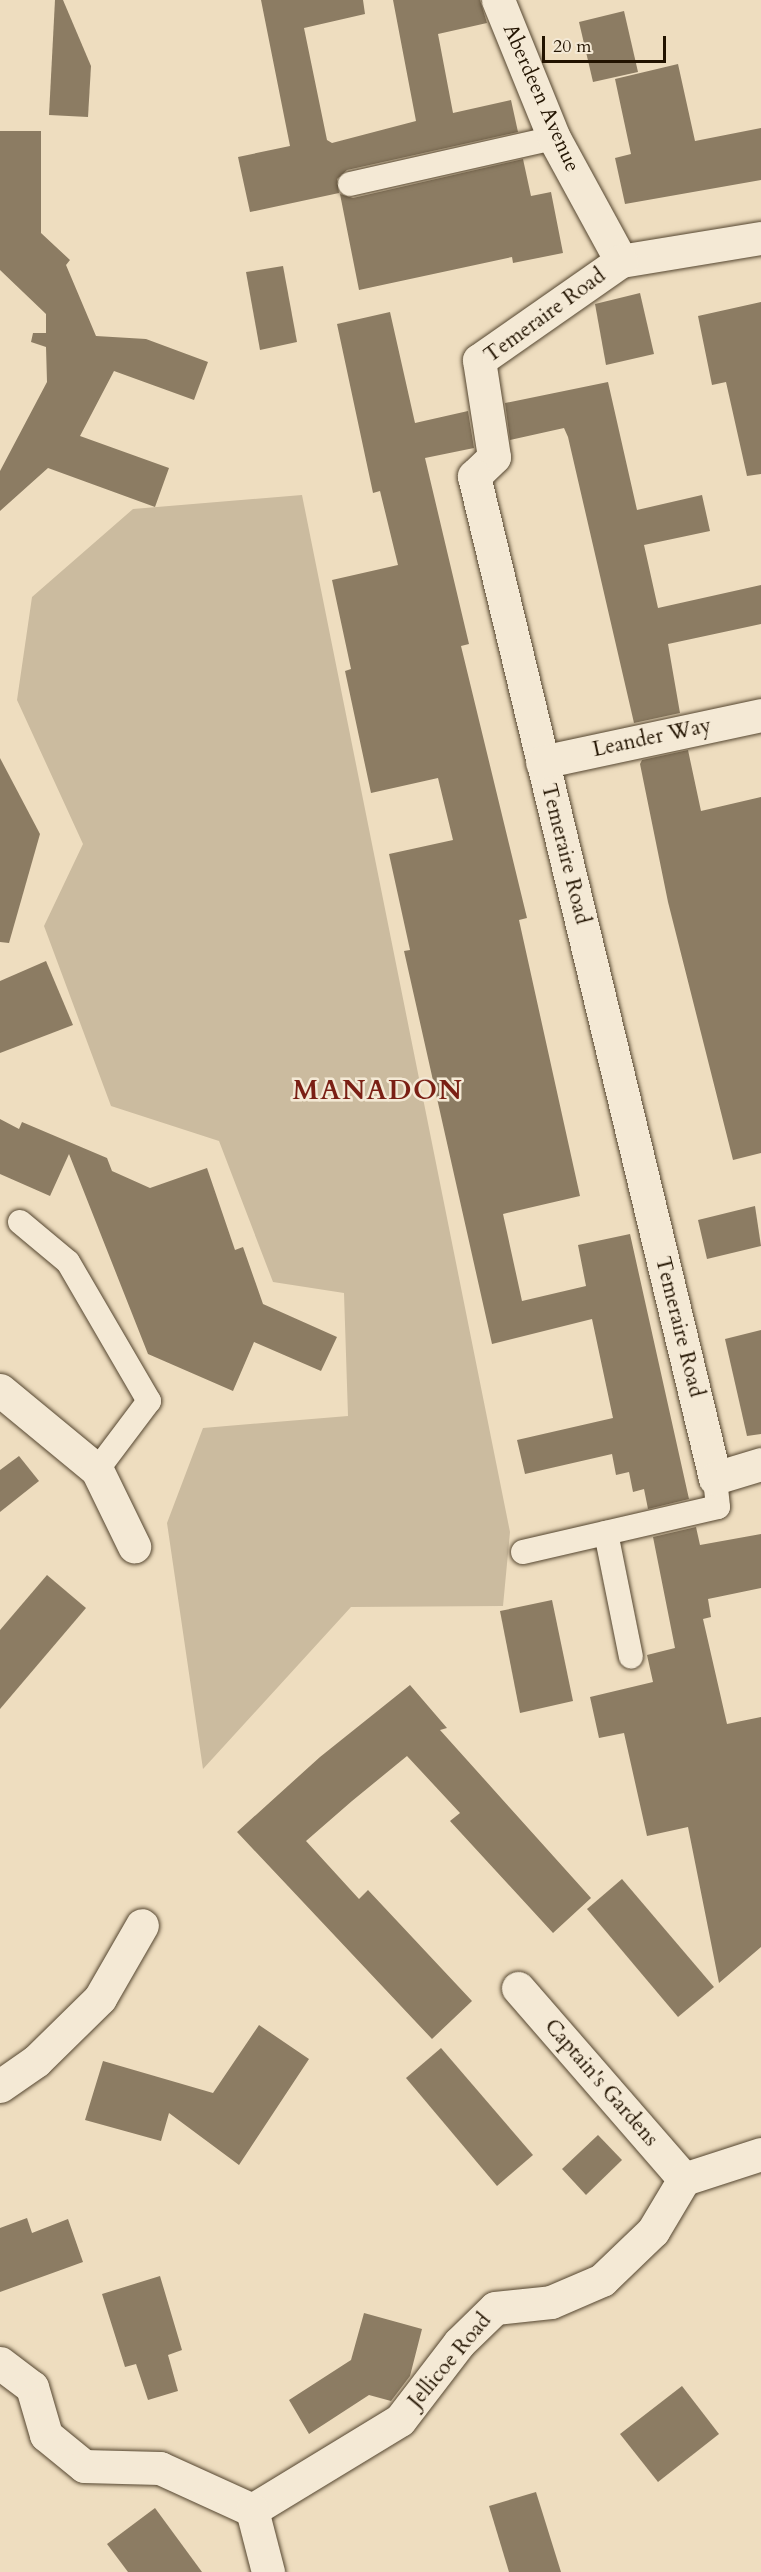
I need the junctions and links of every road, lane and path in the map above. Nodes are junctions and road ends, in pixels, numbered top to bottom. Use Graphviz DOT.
graph roads {
  1 [pos="498,0"];
  2 [pos="554,138"];
  3 [pos="350,184"];
  4 [pos="761,238"];
  5 [pos="621,261"];
  6 [pos="761,715"];
  7 [pos="542,762"];
  8 [pos="20,1222"];
  9 [pos="0,1390"];
  10 [pos="761,1464"];
  11 [pos="97,1470"];
  12 [pos="715,1478"];
  13 [pos="606,1533"];
  14 [pos="134,1546"];
  15 [pos="523,1552"];
  16 [pos="631,1657"];
  17 [pos="142,1925"];
  18 [pos="518,1988"];
  19 [pos="0,2086"];
  20 [pos="761,2154"];
  21 [pos="684,2179"];
  22 [pos="0,2363"];
  23 [pos="252,2510"];
  24 [pos="268,2572"];
  1 -- 2 [label="street, Aberdeen Avenue"];
  2 -- 3 [label="lane"];
  2 -- 5 [label="street, Aberdeen Avenue"];
  4 -- 5 [label="street"];
  5 -- 7 [label="street, Temeraire Road"];
  6 -- 7 [label="street, Leander Way"];
  7 -- 12 [label="street, Temeraire Road"];
  8 -- 11 [label="lane"];
  9 -- 11 [label="street"];
  10 -- 12 [label="street"];
  11 -- 14 [label="street"];
  12 -- 13 [label="lane"];
  13 -- 15 [label="lane"];
  13 -- 16 [label="lane"];
  17 -- 19 [label="street"];
  18 -- 21 [label="street, Captain's Gardens"];
  20 -- 21 [label="street"];
  21 -- 23 [label="street, Jellicoe Road"];
  22 -- 23 [label="street"];
  23 -- 24 [label="street"];
}
